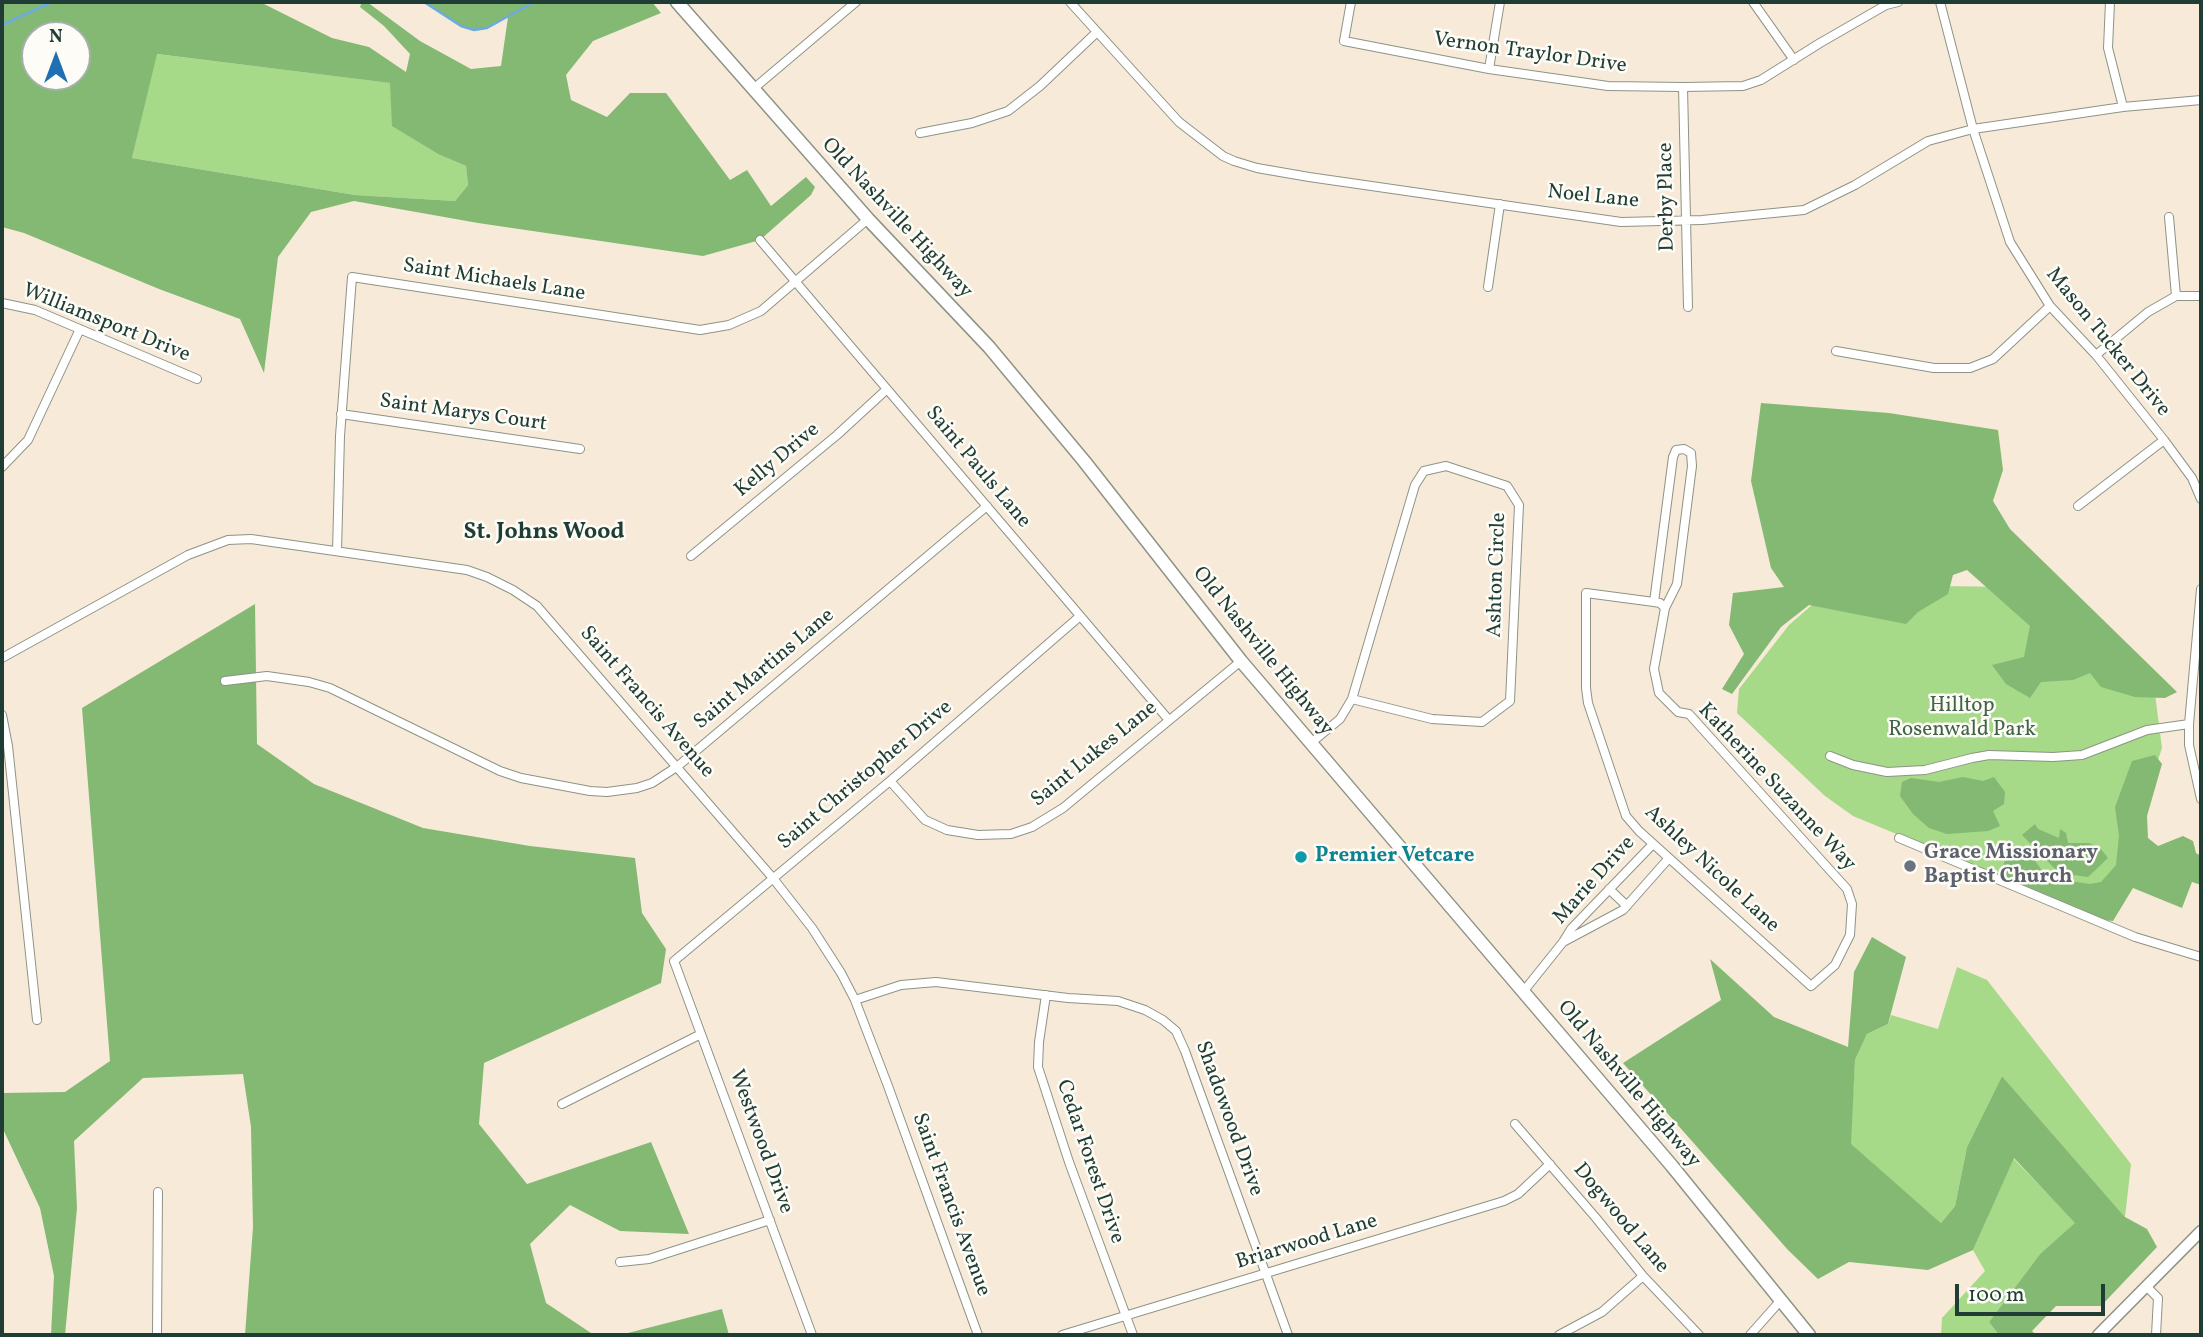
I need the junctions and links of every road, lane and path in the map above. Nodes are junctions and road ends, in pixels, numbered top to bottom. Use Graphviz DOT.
graph roads {
  1 [pos="677,2"];
  2 [pos="856,2"];
  3 [pos="1070,2"];
  4 [pos="1351,2"];
  5 [pos="1500,2"];
  6 [pos="1753,2"];
  7 [pos="1898,2"];
  8 [pos="1940,2"];
  9 [pos="2110,2"];
  10 [pos="1097,32"];
  11 [pos="1794,60"];
  12 [pos="1489,69"];
  13 [pos="1683,87"];
  14 [pos="752,90"];
  15 [pos="2201,100"];
  16 [pos="2123,107"];
  17 [pos="1973,129"];
  18 [pos="920,133"];
  19 [pos="1500,204"];
  20 [pos="2169,218"];
  21 [pos="867,219"];
  22 [pos="1687,220"];
  23 [pos="760,240"];
  24 [pos="795,281"];
  25 [pos="1488,287"];
  26 [pos="2176,296"];
  27 [pos="2201,296"];
  28 [pos="2,303"];
  29 [pos="2050,306"];
  30 [pos="1688,307"];
  31 [pos="80,329"];
  32 [pos="1836,351"];
  33 [pos="2096,355"];
  34 [pos="197,379"];
  35 [pos="886,390"];
  36 [pos="341,414"];
  37 [pos="2164,440"];
  38 [pos="580,449"];
  39 [pos="2,467"];
  40 [pos="2201,499"];
  41 [pos="987,506"];
  42 [pos="2078,506"];
  43 [pos="337,551"];
  44 [pos="691,556"];
  45 [pos="2201,589"];
  46 [pos="1654,602"];
  47 [pos="1665,608"];
  48 [pos="1079,617"];
  49 [pos="2200,620"];
  50 [pos="2,658"];
  51 [pos="1241,661"];
  52 [pos="225,681"];
  53 [pos="1352,699"];
  54 [pos="2,715"];
  55 [pos="1168,719"];
  56 [pos="2189,724"];
  57 [pos="1311,743"];
  58 [pos="1830,756"];
  59 [pos="678,766"];
  60 [pos="890,781"];
  61 [pos="2201,799"];
  62 [pos="1899,838"];
  63 [pos="1653,844"];
  64 [pos="1669,858"];
  65 [pos="772,877"];
  66 [pos="1609,889"];
  67 [pos="1627,906"];
  68 [pos="1563,943"];
  69 [pos="2201,957"];
  70 [pos="674,961"];
  71 [pos="1801,976"];
  72 [pos="1523,992"];
  73 [pos="1046,995"];
  74 [pos="855,1000"];
  75 [pos="37,1020"];
  76 [pos="701,1034"];
  77 [pos="562,1104"];
  78 [pos="1515,1124"];
  79 [pos="1550,1164"];
  80 [pos="158,1192"];
  81 [pos="770,1220"];
  82 [pos="2201,1231"];
  83 [pos="620,1262"];
  84 [pos="1266,1275"];
  85 [pos="1643,1276"];
  86 [pos="2147,1286"];
  87 [pos="1781,1300"];
  88 [pos="1126,1315"];
  89 [pos="157,1335"];
  90 [pos="812,1335"];
  91 [pos="978,1335"];
  92 [pos="1062,1335"];
  93 [pos="1133,1335"];
  94 [pos="1288,1335"];
  95 [pos="1559,1335"];
  96 [pos="1699,1335"];
  97 [pos="1751,1335"];
  98 [pos="1809,1335"];
  99 [pos="2098,1335"];
  100 [pos="2156,1335"];
  1 -- 14 [label="main road, Old Nashville Highway"];
  2 -- 14 [label="street"];
  3 -- 10 [label="street, Noel Lane"];
  4 -- 12 [label="street, Vernon Traylor Drive"];
  5 -- 12 [label="street"];
  6 -- 11 [label="street"];
  7 -- 11 [label="street, Vernon Traylor Drive"];
  8 -- 17 [label="street, Mason Tucker Drive"];
  9 -- 16 [label="street"];
  10 -- 18 [label="street"];
  10 -- 19 [label="street, Noel Lane"];
  11 -- 13 [label="street, Vernon Traylor Drive"];
  12 -- 13 [label="street, Vernon Traylor Drive"];
  13 -- 22 [label="street, Derby Place"];
  14 -- 21 [label="main road, Old Nashville Highway"];
  15 -- 16 [label="street, Noel Lane"];
  16 -- 17 [label="street, Noel Lane"];
  17 -- 22 [label="street, Noel Lane"];
  17 -- 29 [label="street, Mason Tucker Drive"];
  19 -- 22 [label="street, Noel Lane"];
  19 -- 25 [label="street"];
  20 -- 26 [label="street"];
  21 -- 24 [label="street, Saint Michaels Lane"];
  21 -- 51 [label="main road, Old Nashville Highway"];
  22 -- 30 [label="street, Derby Place"];
  23 -- 24 [label="street, Saint Pauls Lane"];
  24 -- 35 [label="street, Saint Pauls Lane"];
  24 -- 36 [label="street, Saint Michaels Lane"];
  26 -- 27 [label="street"];
  26 -- 33 [label="street"];
  28 -- 31 [label="street, Williamsport Drive"];
  29 -- 32 [label="street"];
  29 -- 33 [label="street, Mason Tucker Drive"];
  31 -- 34 [label="street, Williamsport Drive"];
  31 -- 39 [label="street"];
  33 -- 37 [label="street, Mason Tucker Drive"];
  35 -- 41 [label="street, Saint Pauls Lane"];
  35 -- 44 [label="street, Kelly Drive"];
  36 -- 38 [label="street, Saint Marys Court"];
  36 -- 43 [label="street, Saint Michaels Lane"];
  37 -- 40 [label="street, Mason Tucker Drive"];
  37 -- 42 [label="street"];
  41 -- 48 [label="street, Saint Pauls Lane"];
  41 -- 59 [label="street, Saint Martins Lane"];
  43 -- 50 [label="street, Saint Francis Avenue"];
  43 -- 59 [label="street, Saint Francis Avenue"];
  45 -- 49 [label="street"];
  46 -- 47 [label="street"];
  46 -- 47 [label="street"];
  46 -- 63 [label="street, Ashley Nicole Lane"];
  47 -- 71 [label="street, Katherine Suzanne Way"];
  48 -- 55 [label="street, Saint Pauls Lane"];
  48 -- 60 [label="street, Saint Christopher Drive"];
  49 -- 56 [label="street"];
  51 -- 55 [label="street, Saint Lukes Lane"];
  51 -- 57 [label="main road, Old Nashville Highway"];
  52 -- 59 [label="street, Saint Martins Lane"];
  53 -- 53 [label="street, Ashton Circle"];
  53 -- 57 [label="street, Ashton Circle"];
  54 -- 75 [label="street"];
  55 -- 60 [label="street, Saint Lukes Lane"];
  56 -- 58 [label="street"];
  56 -- 61 [label="street"];
  57 -- 72 [label="main road, Old Nashville Highway"];
  59 -- 65 [label="street, Saint Francis Avenue"];
  60 -- 65 [label="street, Saint Christopher Drive"];
  62 -- 69 [label="street"];
  63 -- 64 [label="street, Ashley Nicole Lane"];
  63 -- 66 [label="street, Marie Drive"];
  64 -- 67 [label="street, Marie Drive"];
  64 -- 71 [label="street, Ashley Nicole Lane"];
  65 -- 70 [label="street, Saint Christopher Drive"];
  65 -- 74 [label="street, Saint Francis Avenue"];
  66 -- 67 [label="street"];
  66 -- 68 [label="street, Marie Drive"];
  67 -- 68 [label="street, Marie Drive"];
  68 -- 72 [label="street, Marie Drive"];
  70 -- 76 [label="street, Westwood Drive"];
  72 -- 87 [label="main road, Old Nashville Highway"];
  73 -- 74 [label="street, Shadowood Drive"];
  73 -- 84 [label="street, Shadowood Drive"];
  73 -- 88 [label="street, Cedar Forest Drive"];
  74 -- 91 [label="street, Saint Francis Avenue"];
  76 -- 77 [label="street"];
  76 -- 81 [label="street, Westwood Drive"];
  78 -- 79 [label="street, Dogwood Lane"];
  79 -- 84 [label="street, Briarwood Lane"];
  79 -- 85 [label="street, Dogwood Lane"];
  80 -- 89 [label="street"];
  81 -- 83 [label="street"];
  81 -- 90 [label="street, Westwood Drive"];
  82 -- 86 [label="street"];
  84 -- 88 [label="street, Briarwood Lane"];
  84 -- 94 [label="street, Shadowood Drive"];
  85 -- 95 [label="street"];
  85 -- 96 [label="street, Dogwood Lane"];
  86 -- 99 [label="street"];
  86 -- 100 [label="street"];
  87 -- 97 [label="street"];
  87 -- 98 [label="main road, Old Nashville Highway"];
  88 -- 92 [label="street, Briarwood Lane"];
  88 -- 93 [label="street, Cedar Forest Drive"];
}
